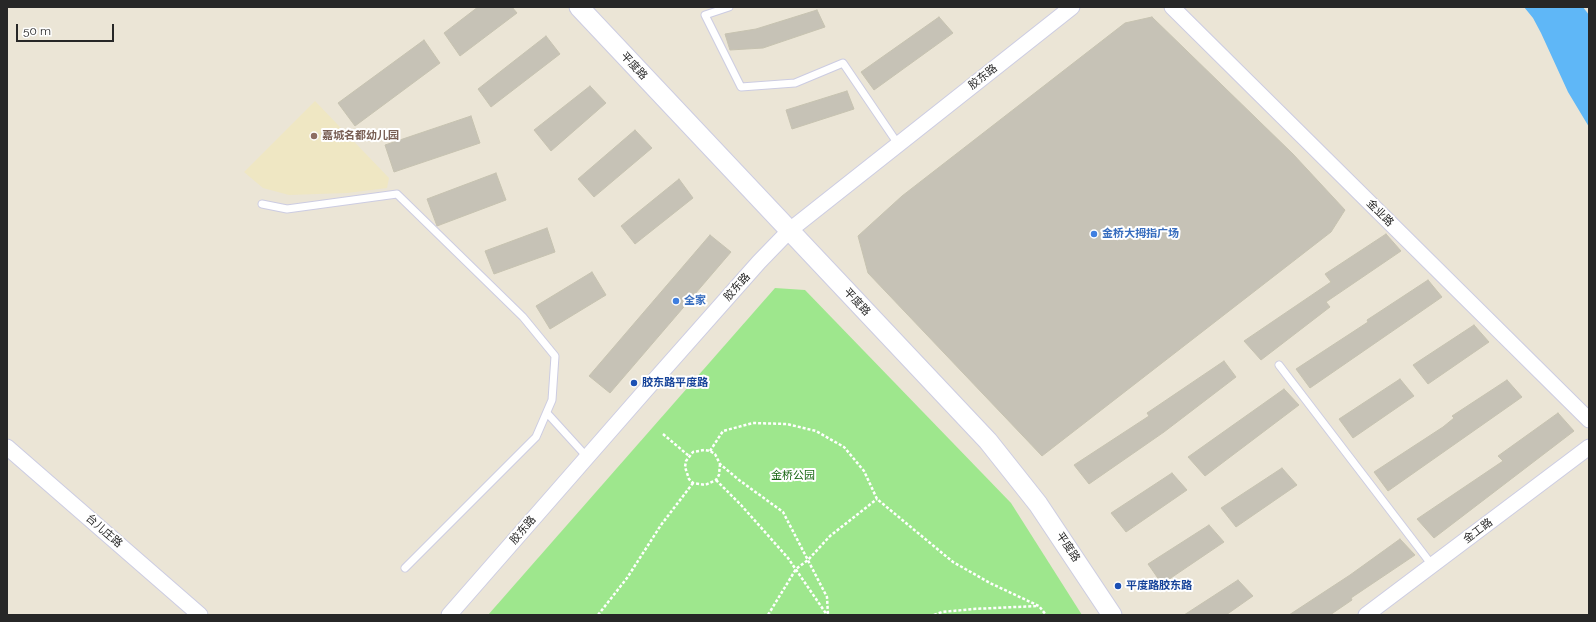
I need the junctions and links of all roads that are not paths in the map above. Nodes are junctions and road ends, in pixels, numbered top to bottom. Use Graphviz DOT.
graph roads {
  1 [pos="579,7"];
  2 [pos="729,7"];
  3 [pos="1072,7"];
  4 [pos="1172,7"];
  5 [pos="898,144"];
  6 [pos="262,204"];
  7 [pos="790,230"];
  8 [pos="1279,365"];
  9 [pos="547,413"];
  10 [pos="1589,420"];
  11 [pos="7,447"];
  12 [pos="1589,447"];
  13 [pos="587,457"];
  14 [pos="1432,565"];
  15 [pos="405,568"];
  16 [pos="200,615"];
  17 [pos="448,615"];
  18 [pos="1112,615"];
  19 [pos="1366,615"];
  1 -- 7 [label="street, 平度路"];
  2 -- 5 [label="lane"];
  3 -- 5 [label="street, 胶东路"];
  4 -- 10 [label="street, 金业路"];
  5 -- 7 [label="street, 胶东路"];
  6 -- 9 [label="lane"];
  7 -- 13 [label="street, 胶东路"];
  7 -- 18 [label="street, 平度路"];
  8 -- 14 [label="lane"];
  9 -- 13 [label="lane"];
  9 -- 15 [label="lane"];
  11 -- 16 [label="street, 台儿庄路"];
  12 -- 14 [label="street, 金工路"];
  13 -- 17 [label="street, 胶东路"];
  14 -- 19 [label="street, 金工路"];
}
